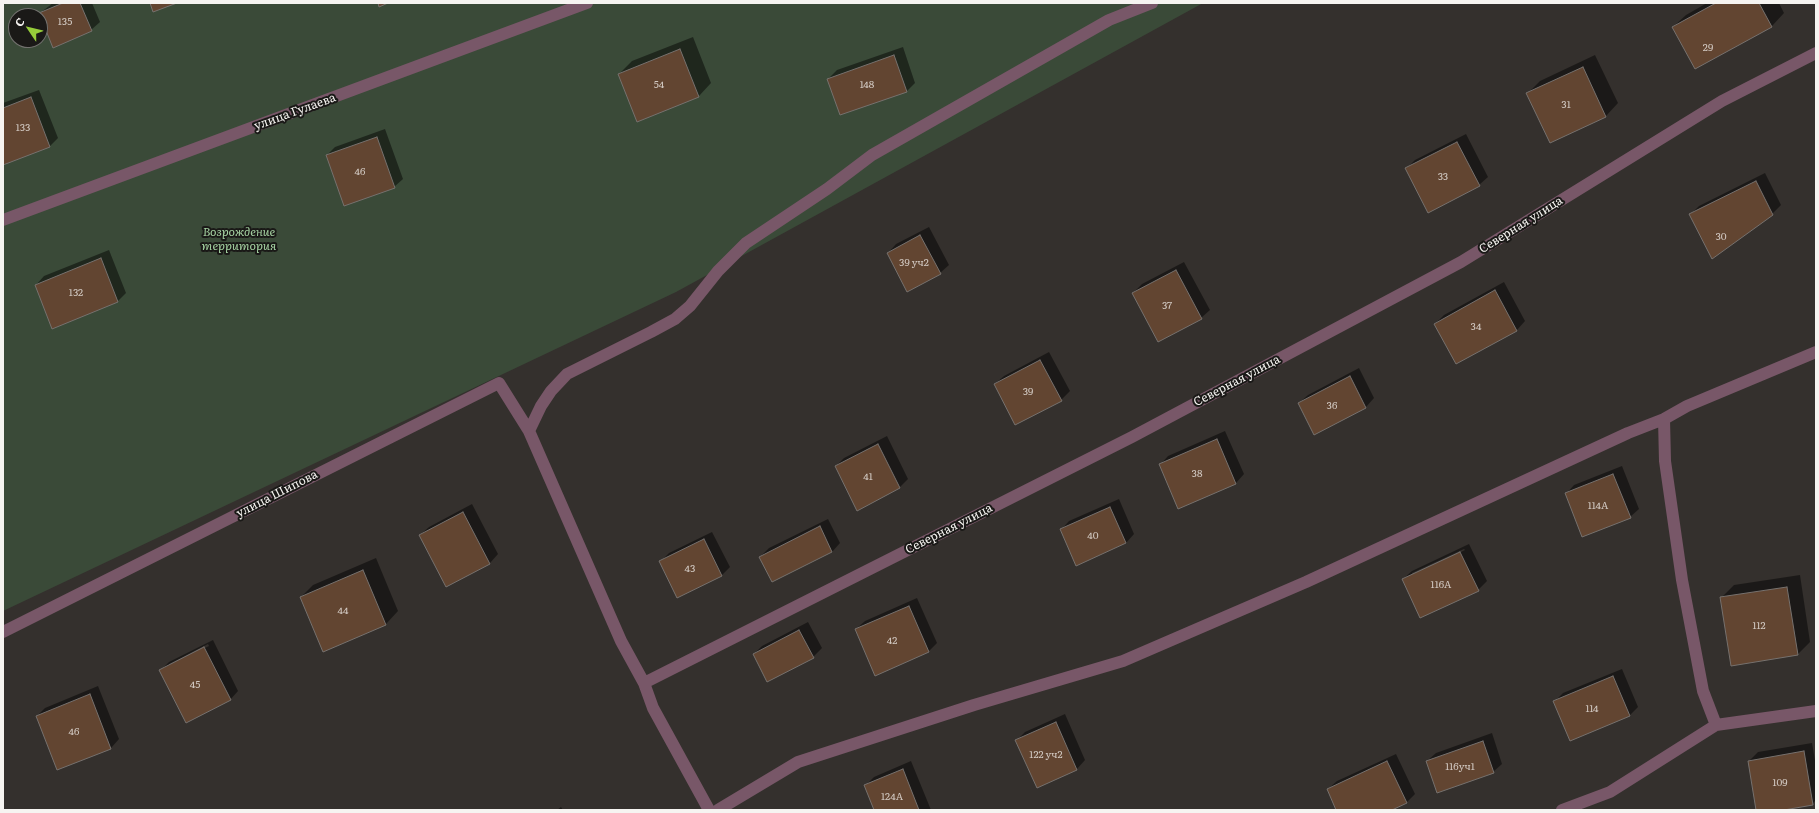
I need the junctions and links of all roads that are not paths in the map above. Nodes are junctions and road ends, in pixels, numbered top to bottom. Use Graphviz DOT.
graph roads {
  1 [pos="587,3"];
  2 [pos="1152,3"];
  3 [pos="1816,53"];
  4 [pos="3,220"];
  5 [pos="1816,352"];
  6 [pos="1664,418"];
  7 [pos="529,432"];
  8 [pos="3,632"];
  9 [pos="644,683"];
  10 [pos="1816,711"];
  11 [pos="1716,725"];
  12 [pos="709,810"];
  13 [pos="718,810"];
  14 [pos="1562,810"];
  1 -- 4 [label="street, улица Гулаева"];
  2 -- 7 [label="street"];
  3 -- 9 [label="street, Северная улица"];
  5 -- 6 [label="street"];
  6 -- 11 [label="street"];
  6 -- 13 [label="street"];
  7 -- 8 [label="street, улица Шипова"];
  7 -- 9 [label="street"];
  9 -- 12 [label="street"];
  10 -- 11 [label="street"];
  11 -- 14 [label="street"];
}
